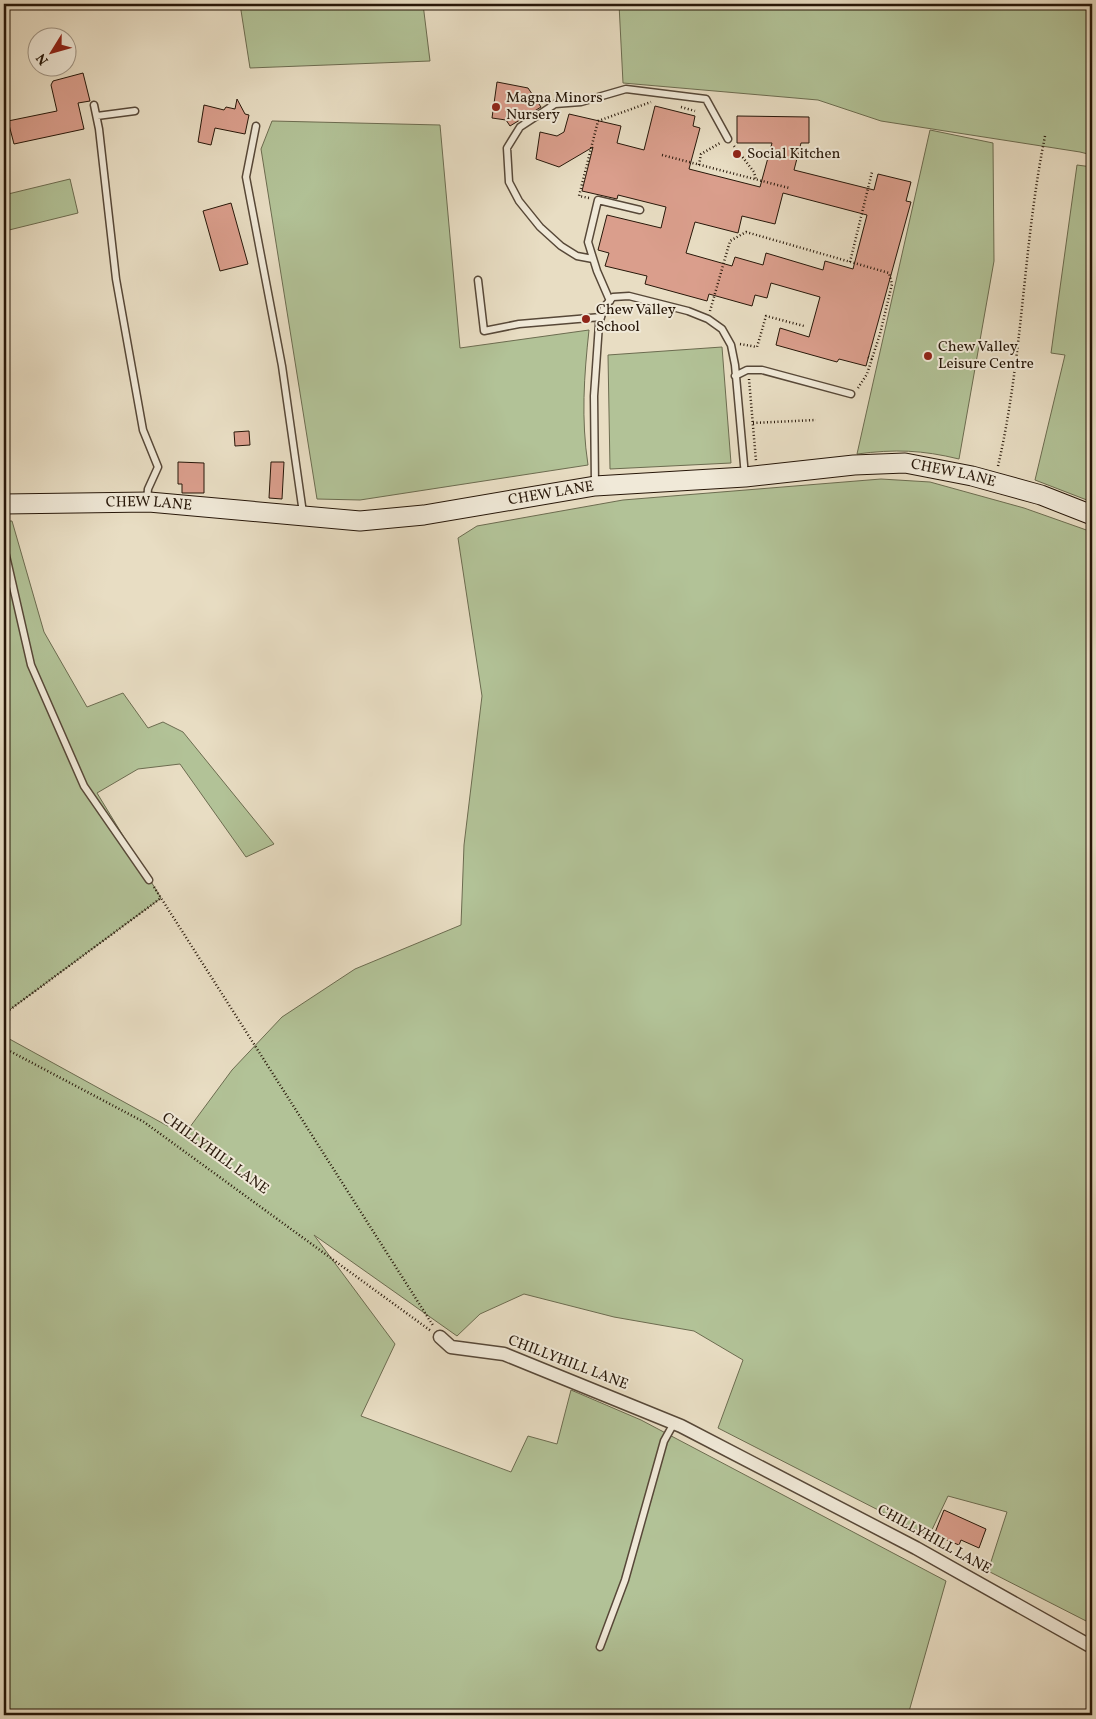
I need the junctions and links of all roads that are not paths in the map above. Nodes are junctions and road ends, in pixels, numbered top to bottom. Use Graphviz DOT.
graph roads {
  1 [pos="94,105"];
  2 [pos="135,110"];
  3 [pos="97,116"];
  4 [pos="256,126"];
  5 [pos="728,139"];
  6 [pos="640,210"];
  7 [pos="593,259"];
  8 [pos="478,280"];
  9 [pos="610,301"];
  10 [pos="601,317"];
  11 [pos="735,376"];
  12 [pos="851,394"];
  13 [pos="751,476"];
  14 [pos="596,486"];
  15 [pos="147,502"];
  16 [pos="4,504"];
  17 [pos="304,514"];
  18 [pos="1092,515"];
  19 [pos="4,547"];
  20 [pos="149,880"];
  21 [pos="440,1337"];
  22 [pos="674,1423"];
  23 [pos="1092,1646"];
  24 [pos="600,1647"];
  1 -- 3 [label="lane"];
  2 -- 3 [label="lane"];
  3 -- 15 [label="lane"];
  4 -- 17 [label="lane"];
  5 -- 7 [label="lane"];
  6 -- 7 [label="lane"];
  7 -- 9 [label="lane"];
  8 -- 10 [label="lane"];
  9 -- 10 [label="lane"];
  9 -- 11 [label="lane"];
  10 -- 14 [label="lane"];
  11 -- 12 [label="lane"];
  11 -- 13 [label="lane"];
  13 -- 14 [label="main road, CHEW LANE"];
  13 -- 18 [label="main road, CHEW LANE"];
  14 -- 17 [label="main road, CHEW LANE"];
  15 -- 16 [label="main road, CHEW LANE"];
  15 -- 17 [label="main road, CHEW LANE"];
  19 -- 20 [label="lane"];
  21 -- 22 [label="street, CHILLYHILL LANE"];
  22 -- 23 [label="street, CHILLYHILL LANE"];
  22 -- 24 [label="lane"];
}
